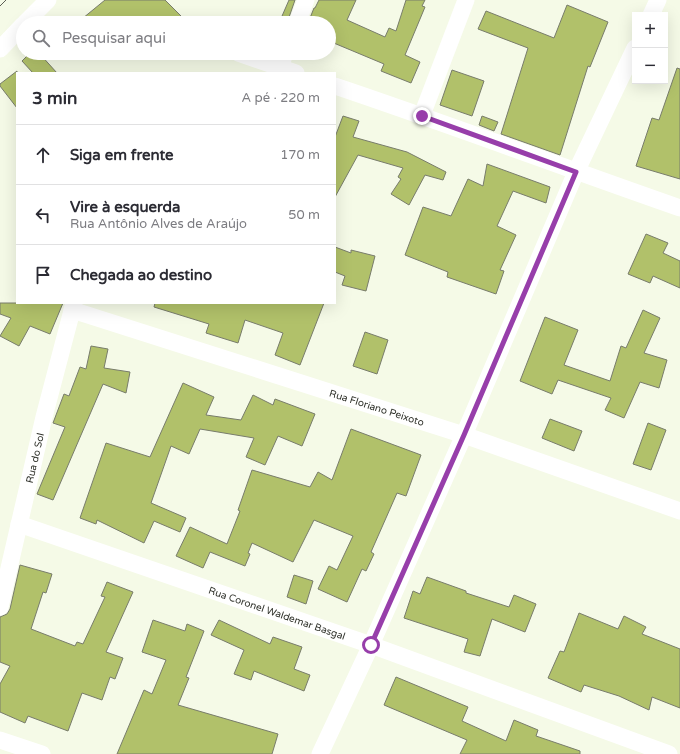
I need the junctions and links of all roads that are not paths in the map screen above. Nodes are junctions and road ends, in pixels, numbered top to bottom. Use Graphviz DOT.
graph roads {
  1 [pos="48,0"];
  2 [pos="306,0"];
  3 [pos="466,0"];
  4 [pos="658,0"];
  5 [pos="652,12"];
  6 [pos="32,16"];
  7 [pos="300,16"];
  8 [pos="16,33"];
  9 [pos="0,49"];
  10 [pos="632,54"];
  11 [pos="283,60"];
  12 [pos="295,72"];
  13 [pos="336,86"];
  14 [pos="422,116"];
  15 [pos="576,172"];
  16 [pos="680,208"];
  17 [pos="73,307"];
  18 [pos="464,435"];
  19 [pos="680,511"];
  20 [pos="19,524"];
  21 [pos="0,607"];
  22 [pos="371,645"];
  23 [pos="0,740"];
  24 [pos="42,754"];
  25 [pos="320,754"];
  26 [pos="669,754"];
  1 -- 6 [label="street"];
  2 -- 7 [label="street"];
  3 -- 14 [label="street"];
  4 -- 5 [label="street"];
  8 -- 9 [label="street"];
  10 -- 15 [label="street"];
  11 -- 12 [label="street"];
  13 -- 14 [label="street"];
  14 -- 15 [label="street"];
  15 -- 16 [label="street"];
  15 -- 18 [label="street"];
  17 -- 18 [label="street, Rua Floriano Peixoto"];
  17 -- 20 [label="street, Rua do Sol"];
  18 -- 19 [label="street, Rua Floriano Peixoto"];
  18 -- 22 [label="street"];
  20 -- 21 [label="street, Rua do Sol"];
  20 -- 22 [label="street, Rua Coronel Waldemar Basgal"];
  22 -- 25 [label="street"];
  22 -- 26 [label="street, Rua Coronel Waldemar Basgal"];
  23 -- 24 [label="street"];
}
